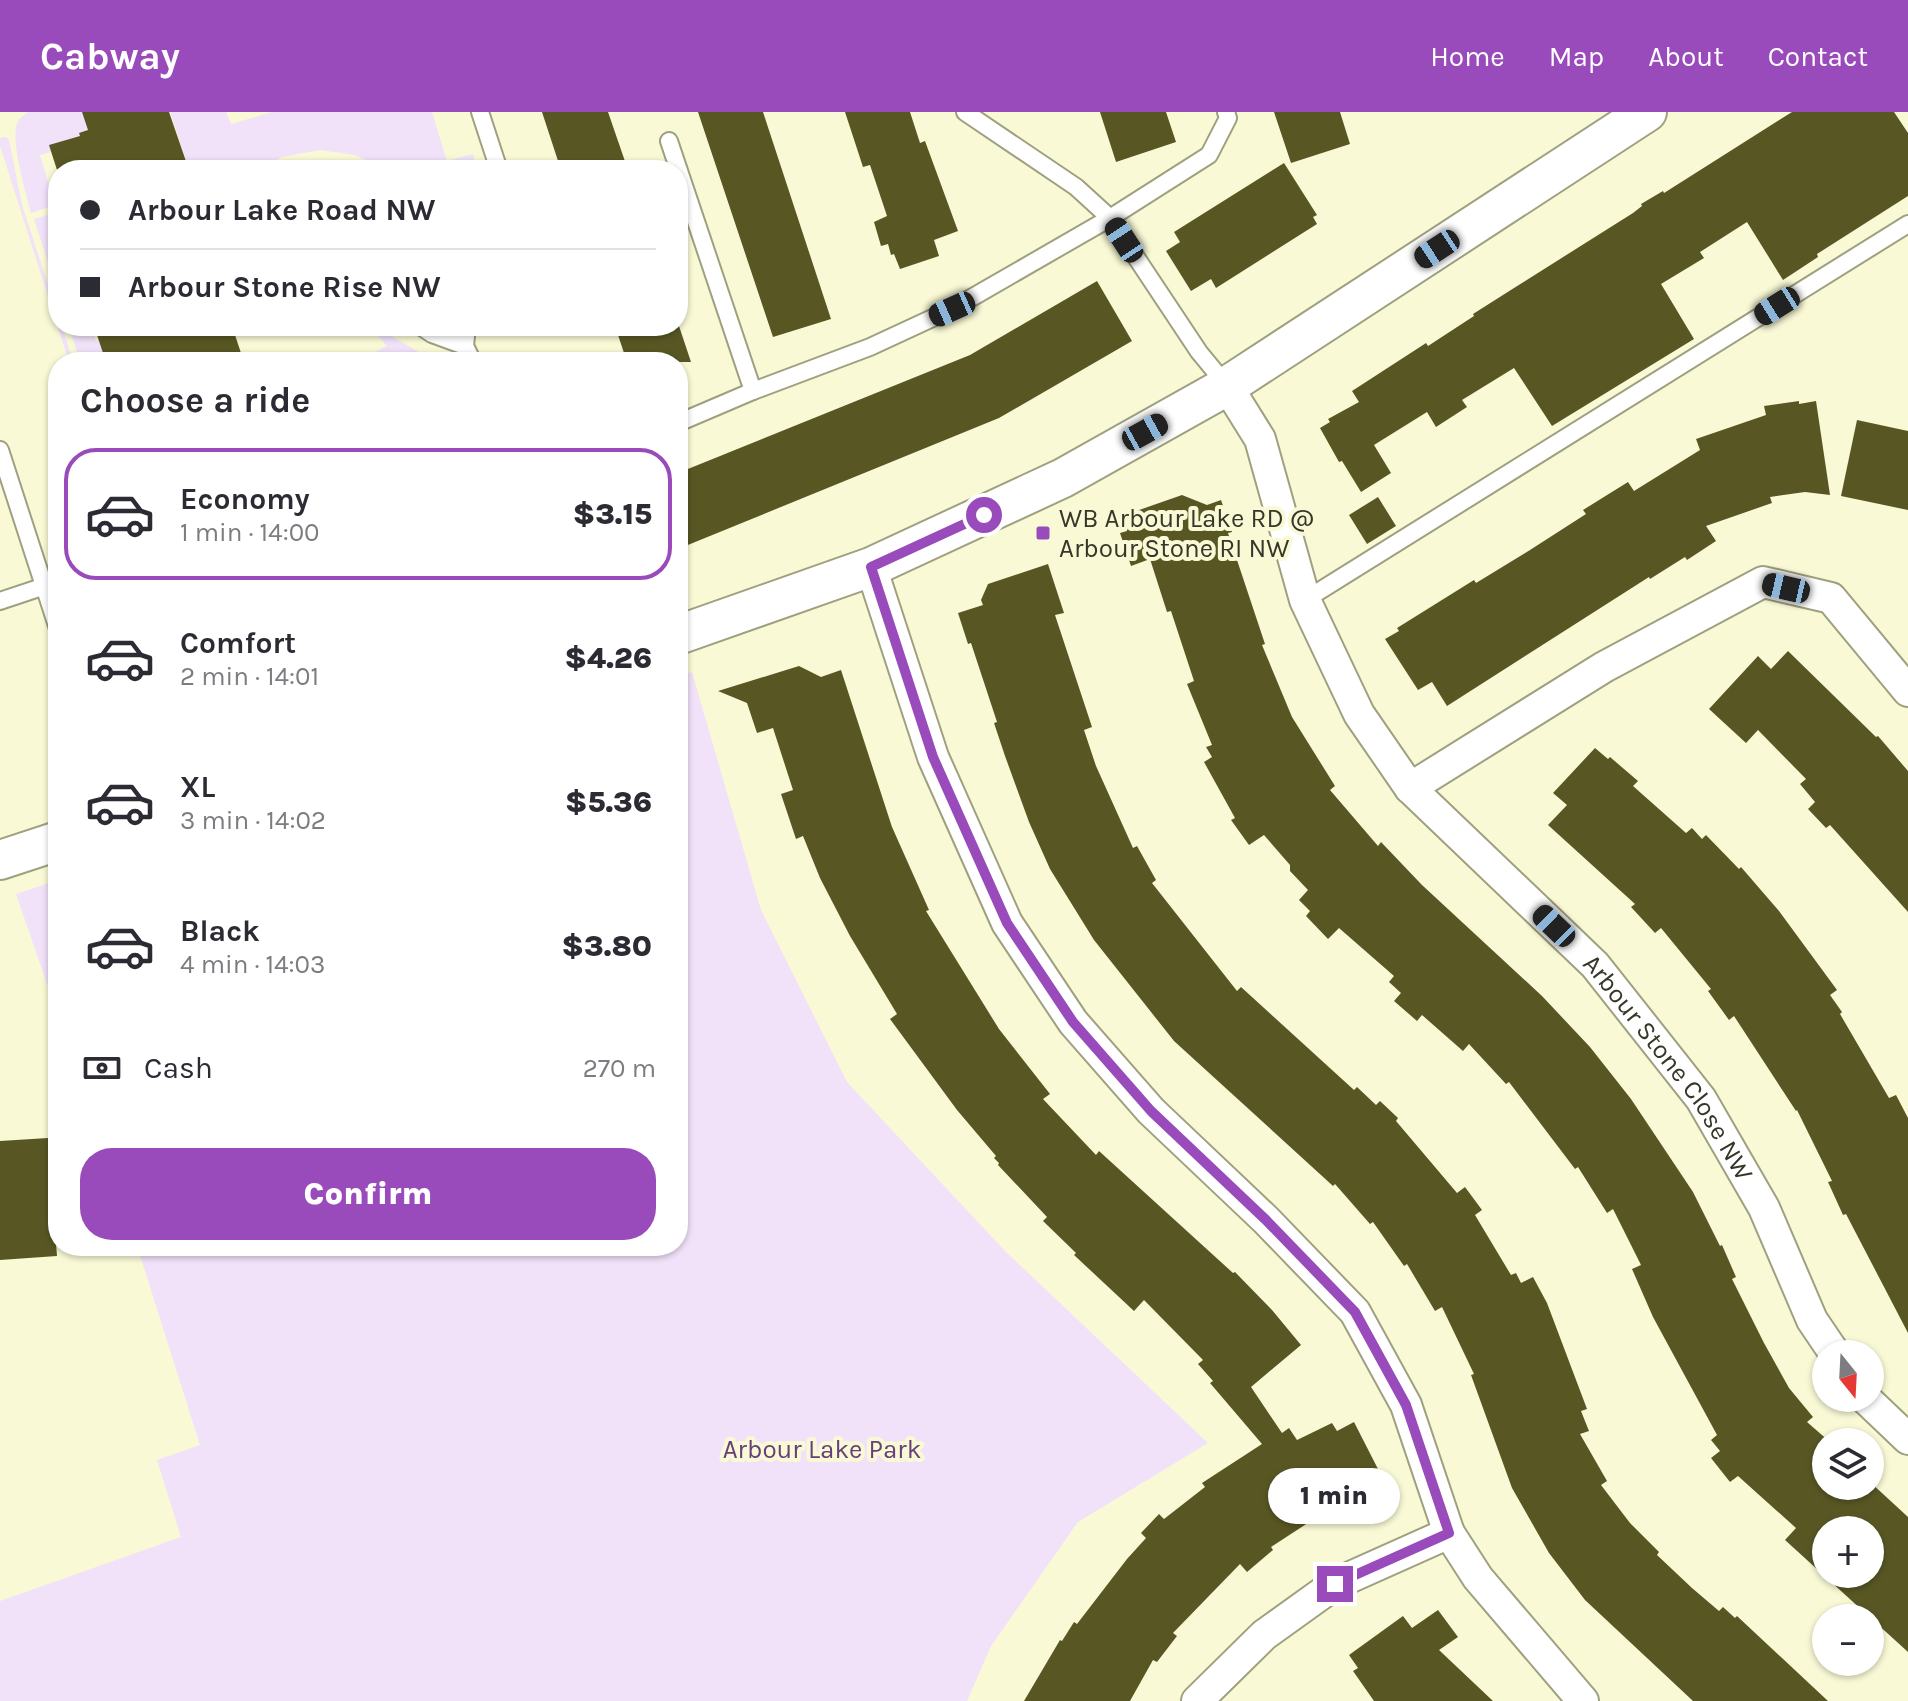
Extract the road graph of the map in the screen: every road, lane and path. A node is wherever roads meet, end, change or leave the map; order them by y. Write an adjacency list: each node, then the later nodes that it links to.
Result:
1 (480, 112): 6 (lane)
2 (965, 112): 9 (lane)
3 (1226, 112): 9 (lane)
4 (1647, 112): 15 (street)
5 (669, 141): 7 (lane)
6 (496, 160)
7 (675, 160)
8 (688, 198): 16 (lane)
9 (1110, 218): 15 (lane); 16 (lane)
10 (1908, 224): 22 (lane)
11 (438, 336): 13 (lane)
12 (466, 336): 13 (lane)
13 (465, 346): 14 (lane)
14 (468, 352)
15 (1227, 386): 19 (street); 22 (street, Arbour Stone Close NW)
16 (753, 391): 17 (lane)
17 (688, 419)
18 (0, 450): 20 (lane)
19 (871, 567): 24 (street); 32 (street)
20 (45, 586): 21 (lane); 23 (lane)
21 (48, 596)
22 (1305, 600): 26 (street, Arbour Stone Close NW)
23 (0, 601)
24 (688, 631)
25 (1908, 691): 26 (street)
26 (1410, 788): 29 (street, Arbour Stone Close NW)
27 (48, 844): 28 (street)
28 (0, 860)
29 (1826, 1340)
30 (1880, 1412): 31 (street)
31 (1908, 1439)
32 (1449, 1533): 33 (street); 34 (street)
33 (1197, 1701)
34 (1583, 1701)

